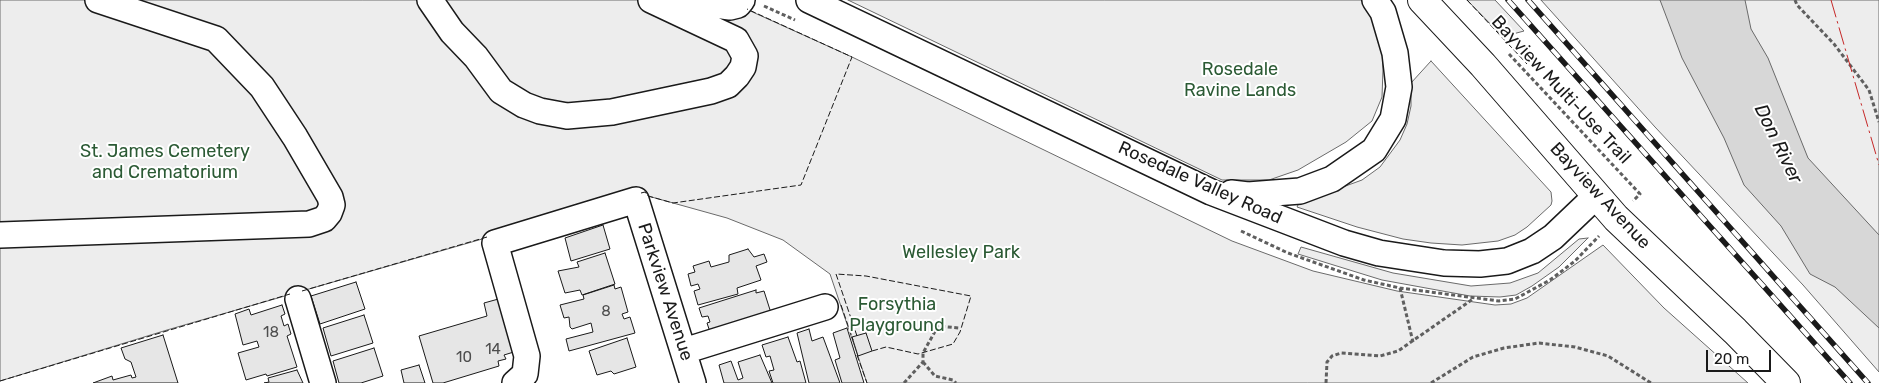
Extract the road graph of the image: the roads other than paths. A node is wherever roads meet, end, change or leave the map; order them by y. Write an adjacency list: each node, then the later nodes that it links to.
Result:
1 (98, 0): 11 (street)
2 (430, 0): 3 (street)
3 (651, 0)
4 (679, 0): 5 (street)
5 (742, 0)
6 (809, 0): 9 (street, Rosedale Valley Road)
7 (1375, 0): 9 (street)
8 (1422, 0): 10 (main road, Bayview Avenue)
9 (1211, 192): 10 (street, Rosedale Valley Road)
10 (1595, 197): 18 (main road, Bayview Avenue)
11 (0, 235)
12 (298, 299): 15 (street)
13 (825, 307): 14 (street)
14 (684, 351): 16 (street, Parkview Avenue); 17 (street, Parkview Avenue)
15 (323, 383)
16 (514, 383)
17 (693, 383)
18 (1786, 383)

